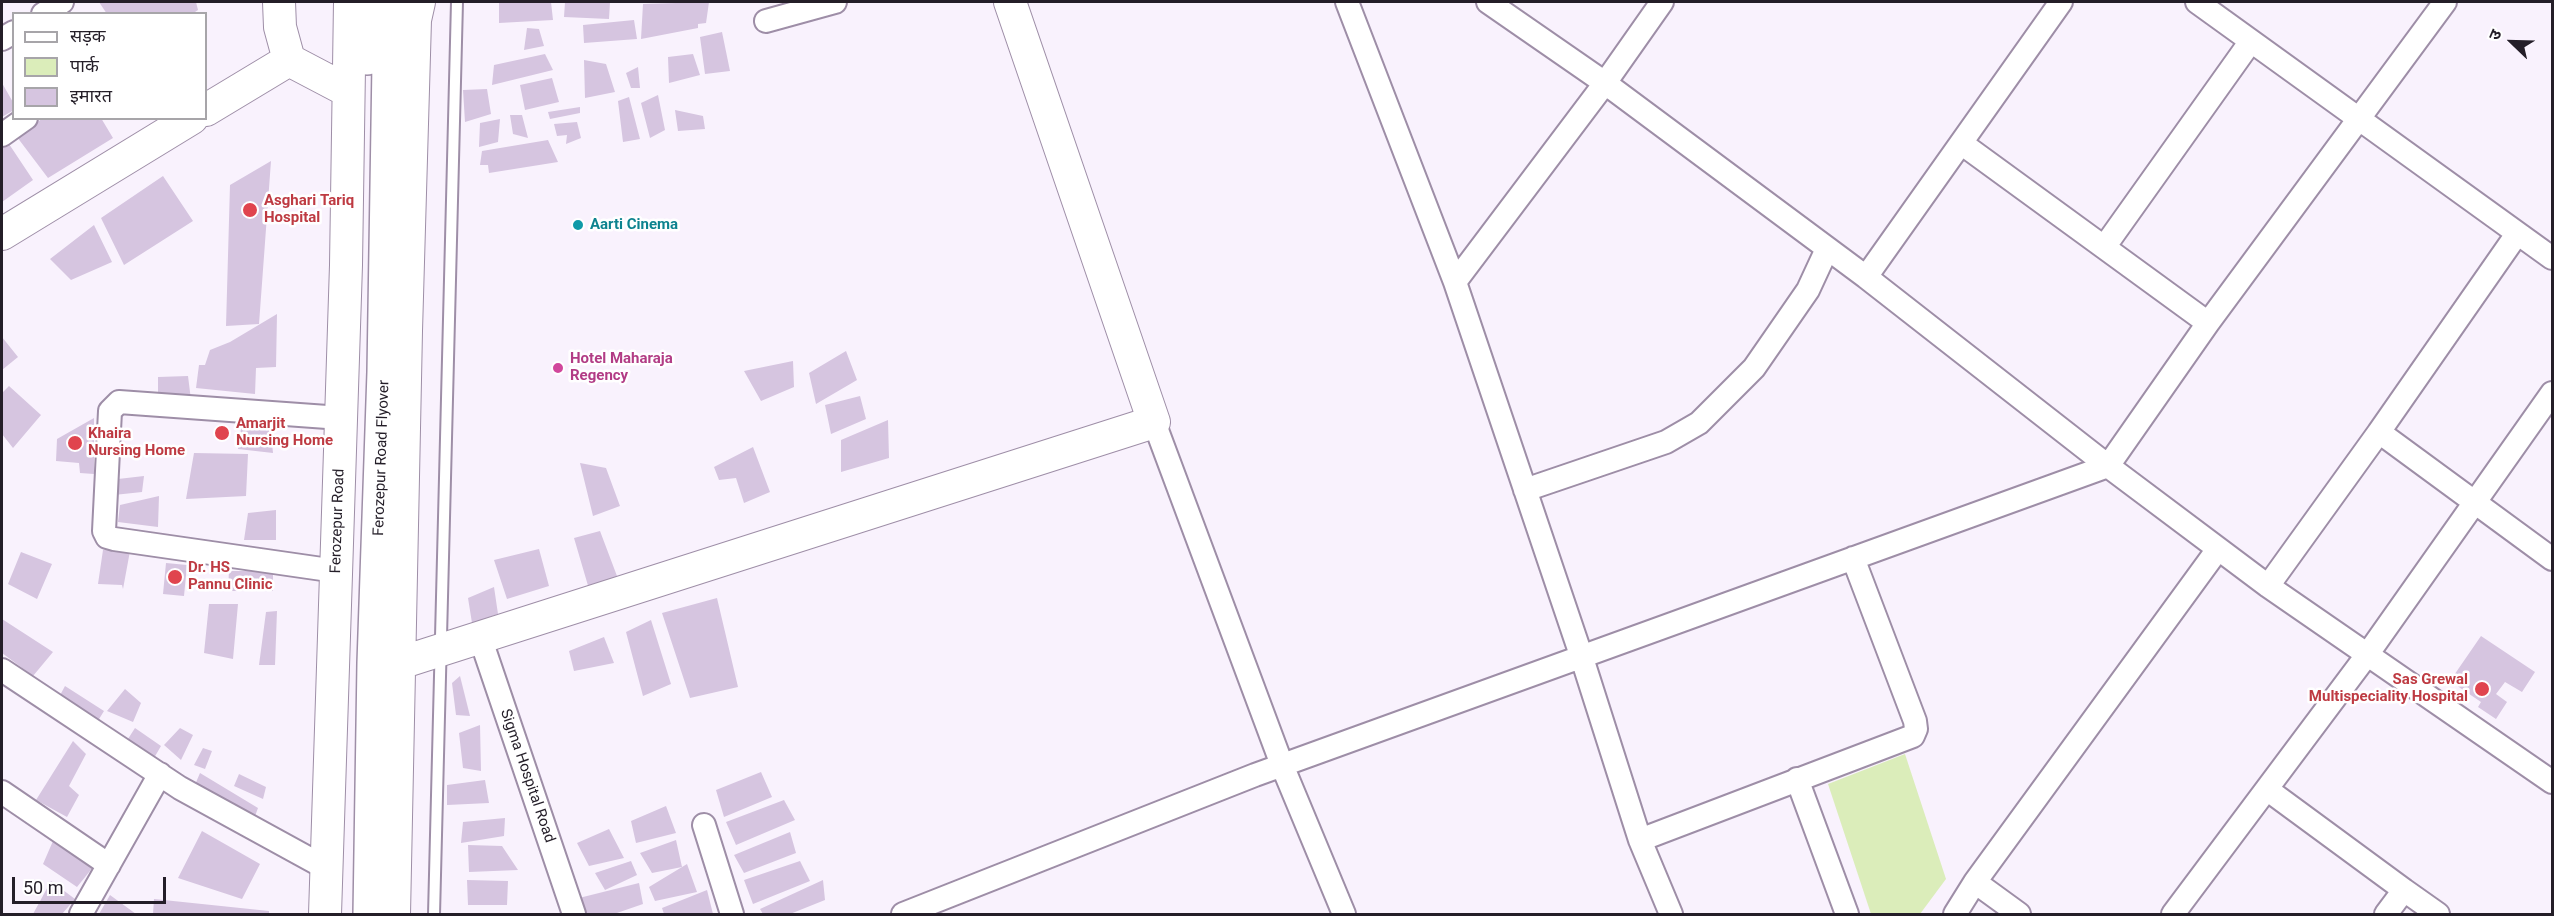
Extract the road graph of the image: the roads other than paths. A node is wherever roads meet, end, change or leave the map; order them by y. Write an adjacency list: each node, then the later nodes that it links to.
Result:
1 (62, 2): 16 (street)
2 (279, 2): 19 (main road)
3 (350, 2): 21 (main road, Ferozepur Road)
4 (367, 2): 68 (main road, Ferozepur Road Flyover)
5 (390, 2): 69 (main road, Ferozepur Road Flyover)
6 (419, 2): 52 (main road)
7 (457, 2): 49 (lane)
8 (835, 2): 17 (street)
9 (1010, 2): 38 (main road)
10 (1347, 2): 34 (street)
11 (1488, 2): 20 (street)
12 (1662, 2): 20 (street)
13 (2061, 2): 27 (street)
14 (2198, 2): 18 (street)
15 (2445, 2): 23 (street)
16 (46, 12)
17 (766, 21)
18 (2251, 41): 23 (street); 30 (street)
19 (289, 60): 21 (main road); 22 (main road)
20 (1605, 84): 31 (street); 34 (street)
21 (348, 91): 37 (main road, Ferozepur Road)
22 (207, 109)
23 (2358, 119): 29 (street); 35 (street)
24 (24, 120): 26 (street)
25 (189, 120): 28 (main road)
26 (2, 135)
27 (1961, 143): 30 (street); 33 (street)
28 (2, 234)
29 (2517, 234): 32 (street); 39 (street)
30 (2105, 246): 35 (street)
31 (1827, 249): 33 (street); 41 (street)
32 (2553, 258)
33 (1866, 277): 40 (street)
34 (1455, 282): 41 (street)
35 (2208, 323): 40 (street)
36 (2553, 393): 42 (street)
37 (341, 418): 46 (main road, Ferozepur Road); 46 (street)
38 (1154, 422): 48 (main road); 54 (street)
39 (2379, 432): 42 (street); 47 (street)
40 (2108, 466): 43 (street); 44 (street)
41 (1525, 490): 51 (street)
42 (2475, 502): 45 (street); 50 (street)
43 (2218, 549): 47 (street); 64 (street)
44 (1853, 558): 51 (street); 56 (street)
45 (2553, 559)
46 (336, 571): 63 (main road, Ferozepur Road)
47 (2268, 586): 50 (street)
48 (480, 637): 49 (main road); 72 (street, Sigma Hospital Road)
49 (441, 650): 52 (main road); 71 (lane)
50 (2367, 655): 57 (street); 58 (street)
51 (1582, 658): 54 (street); 61 (street)
52 (400, 663): 70 (main road)
53 (2, 670): 55 (street)
54 (1282, 765): 74 (street); 75 (street)
55 (160, 774): 62 (street); 63 (street)
56 (1797, 779): 61 (street); 77 (street)
57 (2553, 782)
58 (2268, 790): 65 (street); 80 (street)
59 (2, 792): 62 (street)
60 (704, 825): 73 (street)
61 (1640, 840): 76 (street)
62 (109, 865): 66 (street)
63 (326, 868): 67 (main road, Ferozepur Road)
64 (1975, 882): 78 (street); 79 (street)
65 (2404, 890): 81 (street); 82 (street)
66 (81, 915)
67 (325, 915)
68 (351, 915)
69 (370, 915)
70 (394, 915)
71 (434, 915)
72 (574, 915)
73 (732, 915)
74 (903, 915)
75 (1344, 915)
76 (1671, 915)
77 (1846, 915)
78 (1955, 915)
79 (2019, 915)
80 (2173, 915)
81 (2386, 915)
82 (2438, 915)

